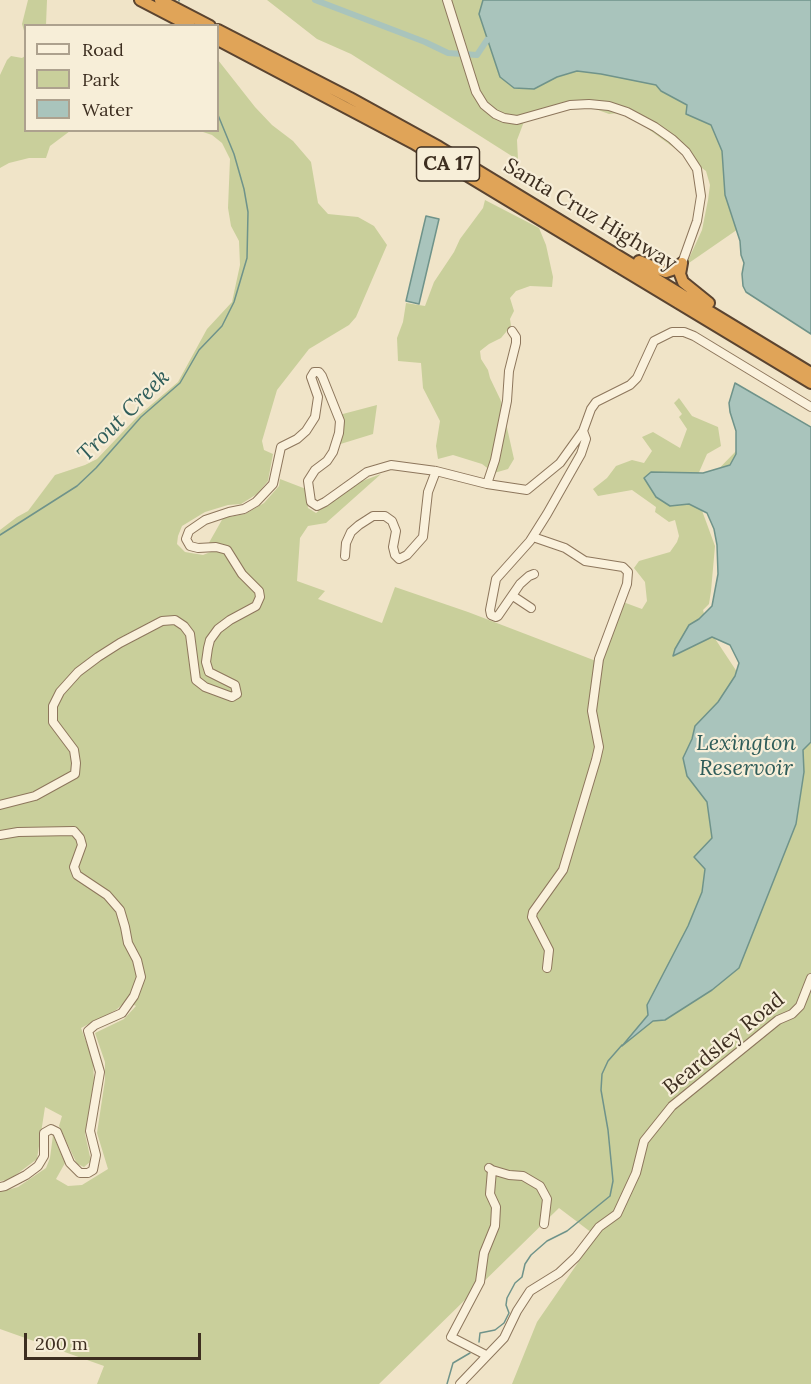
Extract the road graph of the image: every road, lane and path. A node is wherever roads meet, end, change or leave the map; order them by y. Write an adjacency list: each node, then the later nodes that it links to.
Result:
1 (140, 0): 4 (highway)
2 (160, 0): 5 (highway)
3 (447, 0): 9 (street)
4 (186, 24)
5 (206, 24)
6 (219, 31): 8 (highway, Santa Cruz Highway / CA 17)
7 (219, 41): 13 (highway, Santa Cruz Highway / CA 17)
8 (591, 239): 9 (highway); 11 (highway, Santa Cruz Highway / CA 17)
9 (682, 263): 11 (highway)
10 (512, 332): 17 (street)
11 (777, 352): 12 (highway, Santa Cruz Highway / CA 17)
12 (811, 373)
13 (811, 383)
14 (811, 407): 15 (street)
15 (583, 431): 17 (street); 18 (street)
16 (436, 471): 17 (street); 19 (street); 23 (street)
17 (487, 484)
18 (533, 537): 21 (street); 25 (street)
19 (345, 556)
20 (534, 574): 21 (street)
21 (513, 596): 22 (street)
22 (531, 608)
23 (0, 805)
24 (0, 835): 27 (street)
25 (547, 968)
26 (811, 978): 29 (street, Beardsley Road)
27 (0, 1186)
28 (544, 1224): 29 (street)
29 (486, 1355): 30 (street, Beardsley Road)
30 (460, 1384)

